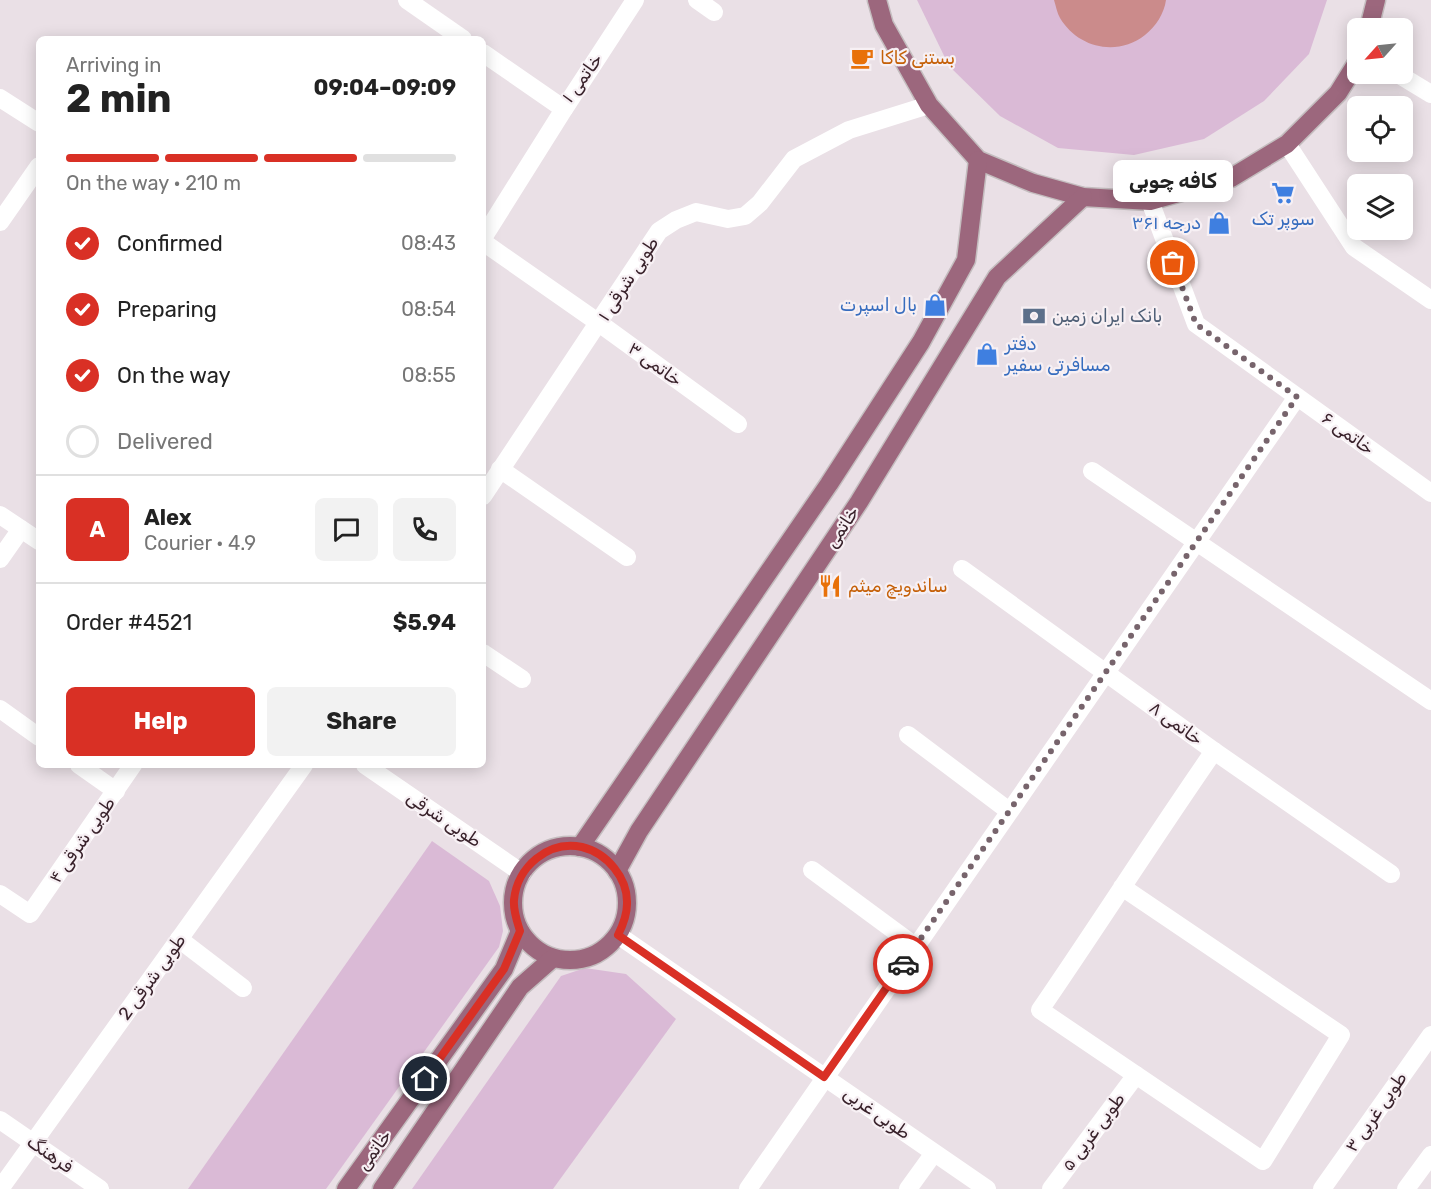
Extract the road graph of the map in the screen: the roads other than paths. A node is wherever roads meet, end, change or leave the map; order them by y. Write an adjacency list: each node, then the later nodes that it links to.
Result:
1 (407, 0): 8 (street)
2 (635, 0): 15 (street, خاتمی ۱)
3 (697, 0): 6 (street)
4 (877, 0): 14 (main road)
5 (1376, 0): 7 (main road)
6 (714, 12)
7 (1372, 18)
8 (459, 36)
9 (486, 55): 15 (street, خاتمی ۱)
10 (1347, 79): 17 (main road)
11 (1413, 83): 12 (street)
12 (1431, 94)
13 (0, 98): 16 (street)
14 (928, 105): 18 (main road); 26 (street, طوبی شرقی ۱)
15 (564, 109): 23 (street)
16 (36, 121)
17 (1287, 144): 21 (main road); 25 (street)
18 (978, 159): 20 (main road); 54 (main road, خاتمی)
19 (36, 170): 22 (street)
20 (1083, 197): 21 (main road); 56 (main road, خاتمی)
21 (1150, 201): 27 (street, خاتمی ۶)
22 (0, 222)
23 (486, 235)
24 (486, 242): 26 (street, خاتمی ۳)
25 (1431, 300)
26 (599, 323): 28 (street, خاتمی ۳); 29 (street, طوبی شرقی ۱)
27 (1297, 397): 32 (street, خاتمی ۶); 36 (street)
28 (738, 424)
29 (501, 469): 31 (street, طوبی شرقی ۱); 37 (street)
30 (1092, 471): 36 (street)
31 (486, 492)
32 (1431, 493)
33 (0, 515): 34 (street)
34 (21, 529): 35 (street); 38 (street)
35 (36, 539)
36 (1197, 541): 41 (street); 43 (street)
37 (627, 557)
38 (0, 560)
39 (962, 569): 41 (street, خاتمی ۸)
40 (486, 655): 42 (street)
41 (1105, 673): 47 (street, خاتمی ۸); 53 (street)
42 (522, 680)
43 (1431, 700)
44 (0, 710): 45 (street)
45 (36, 735)
46 (908, 735): 53 (street)
47 (1214, 751): 58 (street, خاتمی ۸); 59 (street)
48 (83, 768): 52 (street)
49 (131, 768): 52 (street, طوبی شرقی ۴)
50 (302, 768): 63 (street, طوبی شرقی 2)
51 (369, 768): 57 (street, طوبی شرقی)
52 (116, 791): 60 (street, طوبی شرقی ۴)
53 (1009, 811): 64 (street)
54 (580, 847): 56 (main road); 57 (main road)
55 (812, 870): 64 (street)
56 (617, 871): 62 (main road)
57 (522, 873): 61 (main road)
58 (1391, 874)
59 (1122, 887): 68 (street); 68 (street)
60 (0, 894)
61 (520, 931): 65 (main road); 76 (main road, خاتمی)
62 (618, 935): 65 (main road); 69 (street, طوبی غربی)
63 (179, 939): 66 (street); 71 (street, طوبی شرقی 2)
64 (915, 946): 69 (street)
65 (553, 958): 77 (main road, خاتمی)
66 (243, 988)
67 (1431, 1035): 82 (street, طوبی غربی ۳)
68 (1136, 1075): 81 (street, طوبی غربی ۵)
69 (824, 1077): 72 (street, طوبی غربی); 78 (street)
70 (0, 1120): 71 (street, فرهنگ)
71 (33, 1143): 74 (street, طوبی شرقی 2); 75 (street, فرهنگ)
72 (934, 1153): 79 (street); 80 (street, طوبی غربی)
73 (1431, 1155): 83 (street)
74 (0, 1189)
75 (100, 1189)
76 (346, 1189)
77 (382, 1189)
78 (748, 1189)
79 (908, 1189)
80 (987, 1189)
81 (1051, 1189)
82 (1322, 1189)
83 (1406, 1189)

